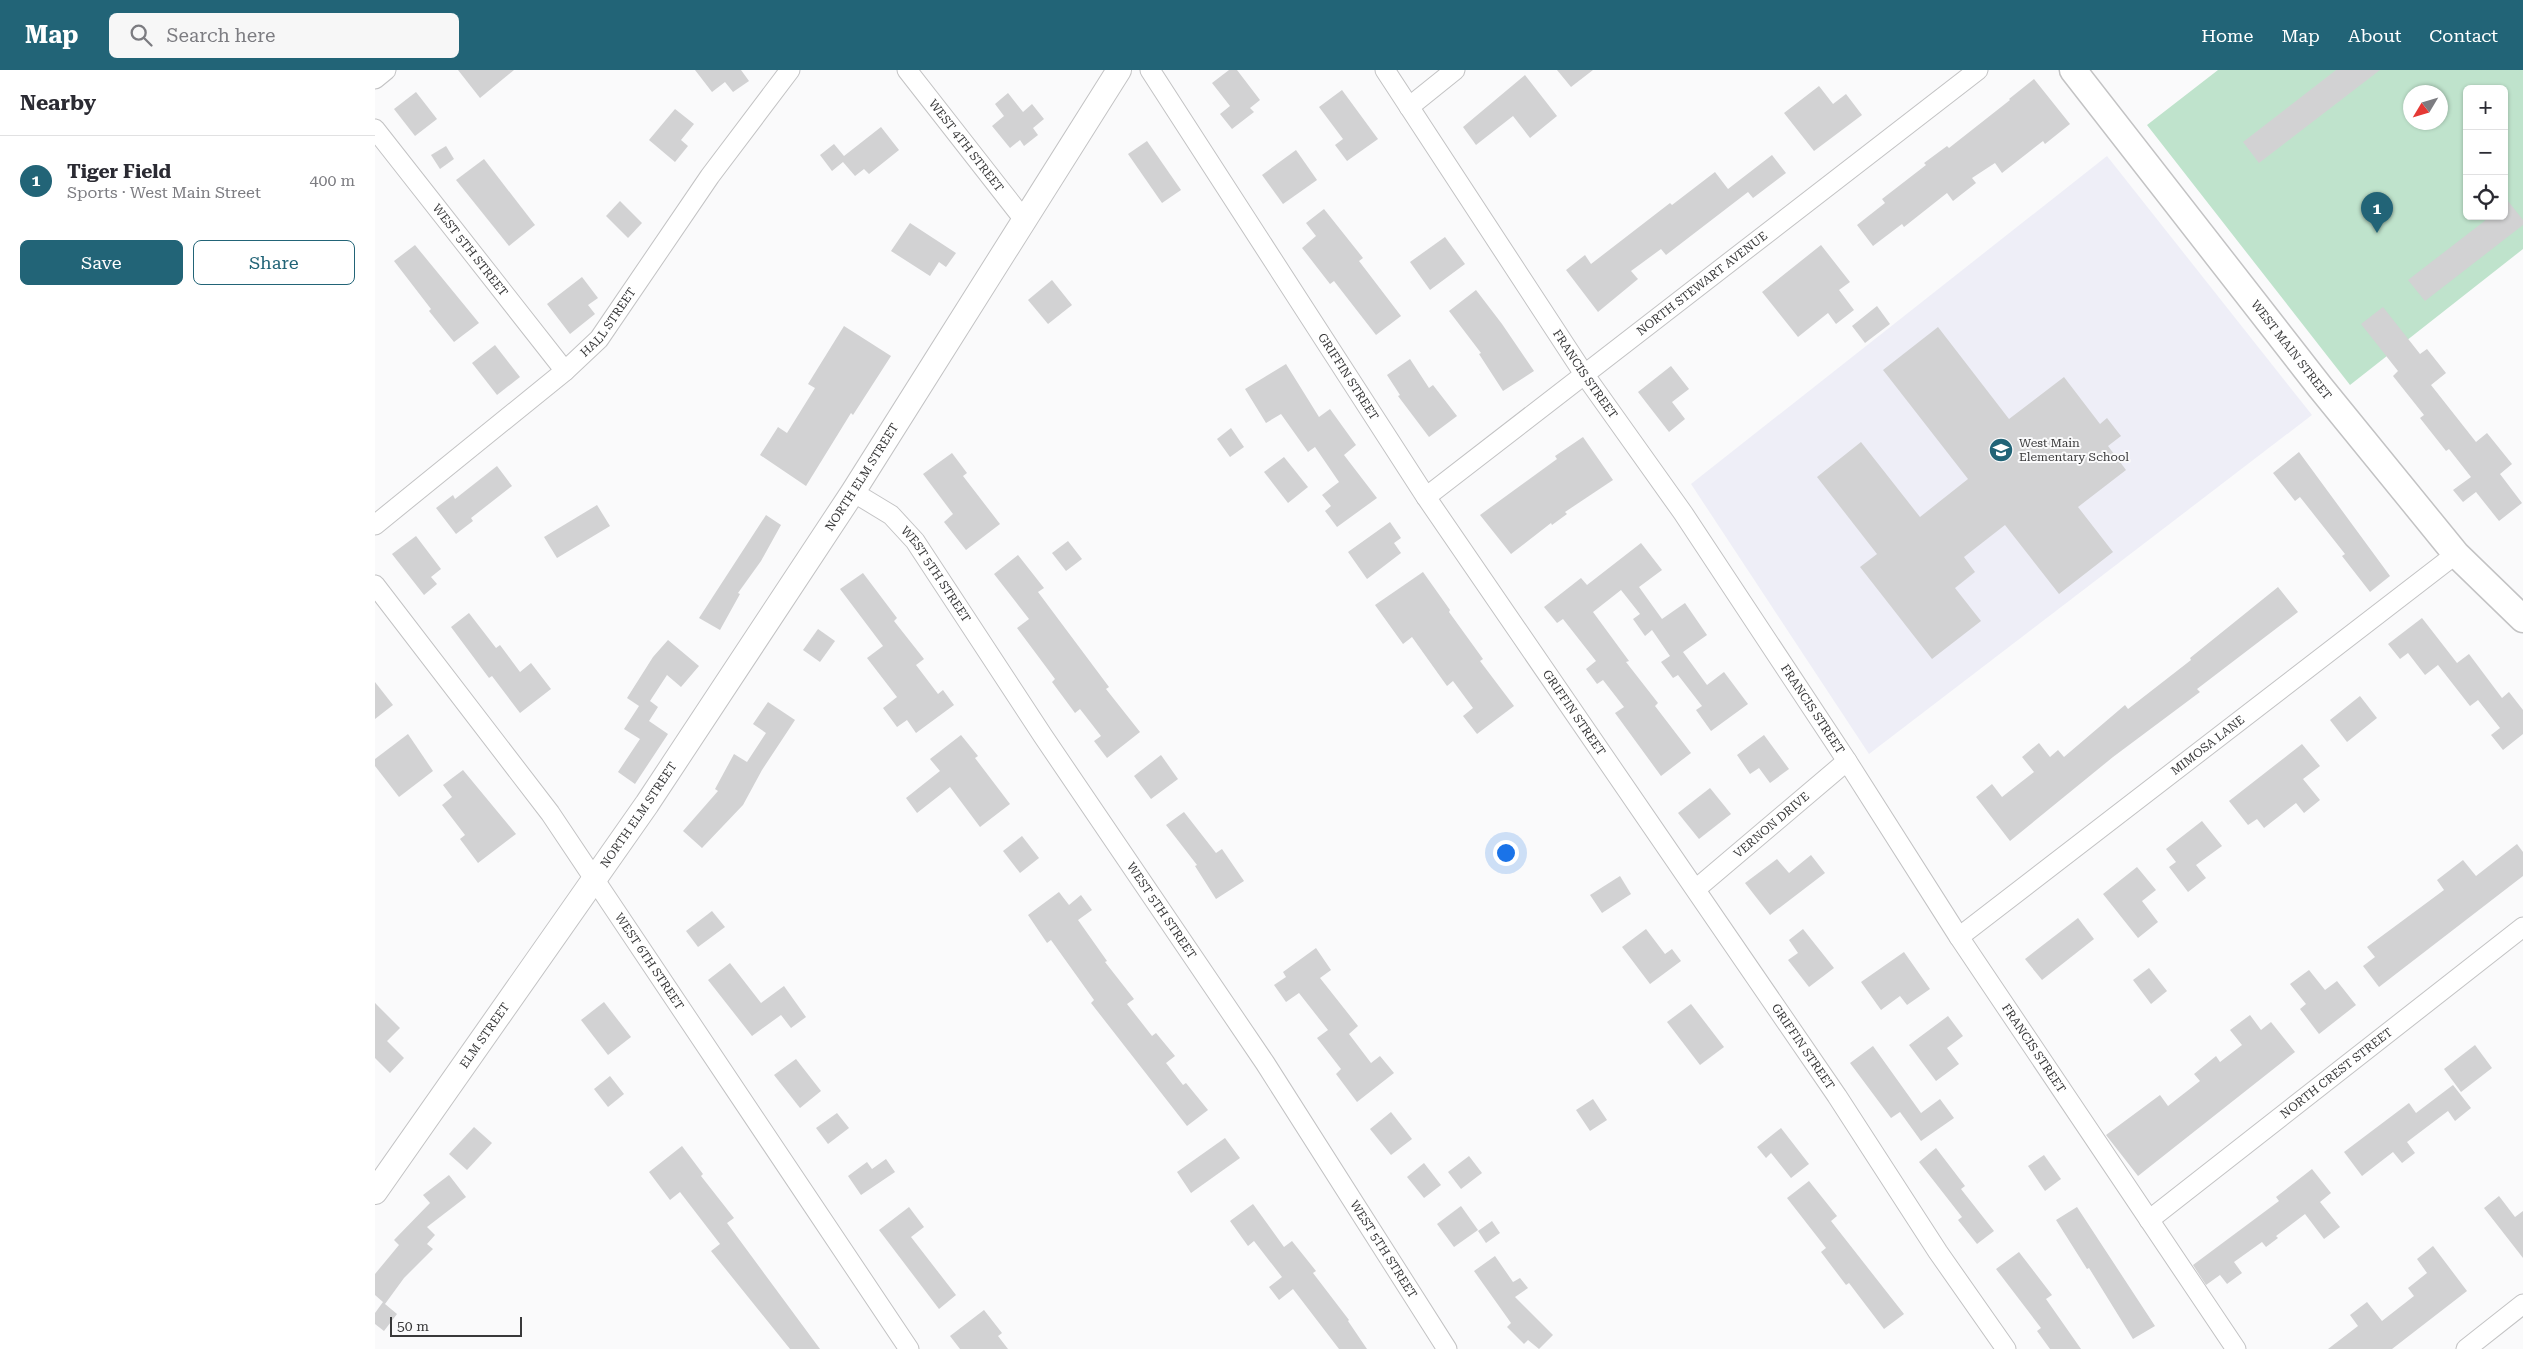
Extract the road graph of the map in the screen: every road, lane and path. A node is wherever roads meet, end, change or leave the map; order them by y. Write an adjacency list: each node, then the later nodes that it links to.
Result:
1 (386, 70): 10 (street)
2 (789, 70): 14 (street, HALL STREET)
3 (907, 70): 13 (street, WEST 4TH STREET)
4 (1119, 70): 13 (street, NORTH ELM STREET)
5 (1150, 70): 17 (street, GRIFFIN STREET)
6 (1385, 70): 11 (street, FRANCIS STREET)
7 (1455, 70): 11 (street)
8 (1978, 70): 15 (street, NORTH STEWART AVENUE)
9 (2073, 70): 19 (main road, WEST MAIN STREET)
10 (375, 79)
11 (1409, 107): 15 (street, FRANCIS STREET)
12 (375, 130): 14 (street, WEST 5TH STREET)
13 (1025, 221): 16 (street, NORTH ELM STREET)
14 (565, 371): 18 (street, HALL STREET)
15 (1584, 374): 17 (street, NORTH STEWART AVENUE); 22 (street, FRANCIS STREET)
16 (853, 492): 23 (street, NORTH ELM STREET); 31 (street, WEST 5TH STREET)
17 (1426, 497): 24 (street, GRIFFIN STREET)
18 (375, 525)
19 (2456, 554): 21 (main road, WEST MAIN STREET); 26 (street, MIMOSA LANE)
20 (375, 585): 23 (street, WEST 6TH STREET)
21 (2523, 618)
22 (1847, 761): 24 (street, VERNON DRIVE); 26 (street, FRANCIS STREET)
23 (595, 879): 27 (street, ELM STREET); 30 (street, WEST 6TH STREET)
24 (1696, 889): 32 (street, GRIFFIN STREET)
25 (2523, 927): 28 (street, NORTH CREST STREET)
26 (1959, 937): 28 (street, FRANCIS STREET)
27 (375, 1192)
28 (2149, 1220): 33 (street, FRANCIS STREET)
29 (2523, 1304): 34 (street)
30 (909, 1349)
31 (1447, 1349)
32 (2006, 1349)
33 (2236, 1349)
34 (2466, 1349)

